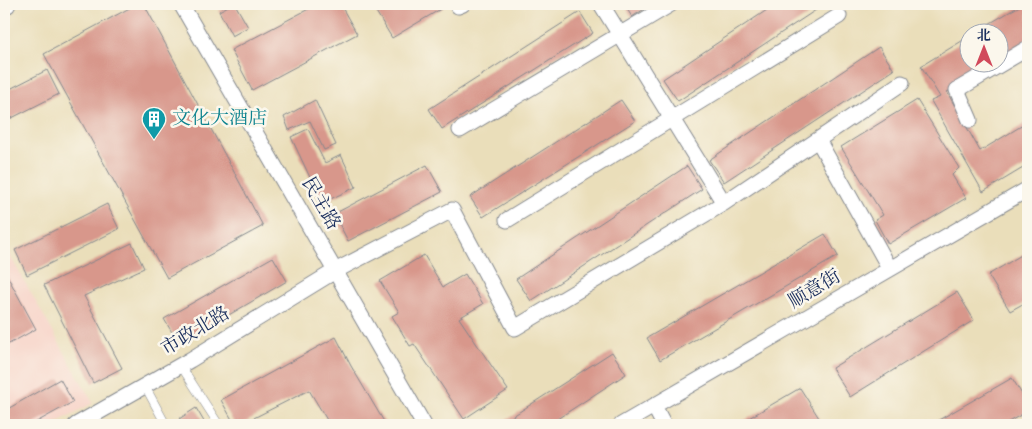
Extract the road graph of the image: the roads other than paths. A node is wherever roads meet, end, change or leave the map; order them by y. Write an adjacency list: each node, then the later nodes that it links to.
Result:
1 (181, 4): 16 (street, 民主路)
2 (601, 4): 5 (street)
3 (671, 4): 5 (street)
4 (839, 16): 8 (street)
5 (620, 34): 8 (street); 10 (street)
6 (1028, 48): 9 (street)
7 (902, 83): 11 (street)
8 (672, 119): 13 (street); 14 (street)
9 (970, 120)
10 (460, 130)
11 (818, 140): 13 (street); 15 (street)
12 (1028, 189): 15 (street, 顺意街)
13 (724, 203): 16 (street, 市政北路)
14 (507, 220)
15 (890, 269): 19 (street, 顺意街)
16 (335, 271): 17 (street, 市政北路); 23 (street, 民主路)
17 (181, 366): 18 (street, 市政北路); 22 (lane)
18 (145, 386): 20 (street, 市政北路); 21 (lane)
19 (654, 406): 24 (street, 顺意街); 25 (street)
20 (76, 425)
21 (166, 425)
22 (218, 425)
23 (424, 425)
24 (621, 425)
25 (664, 425)

